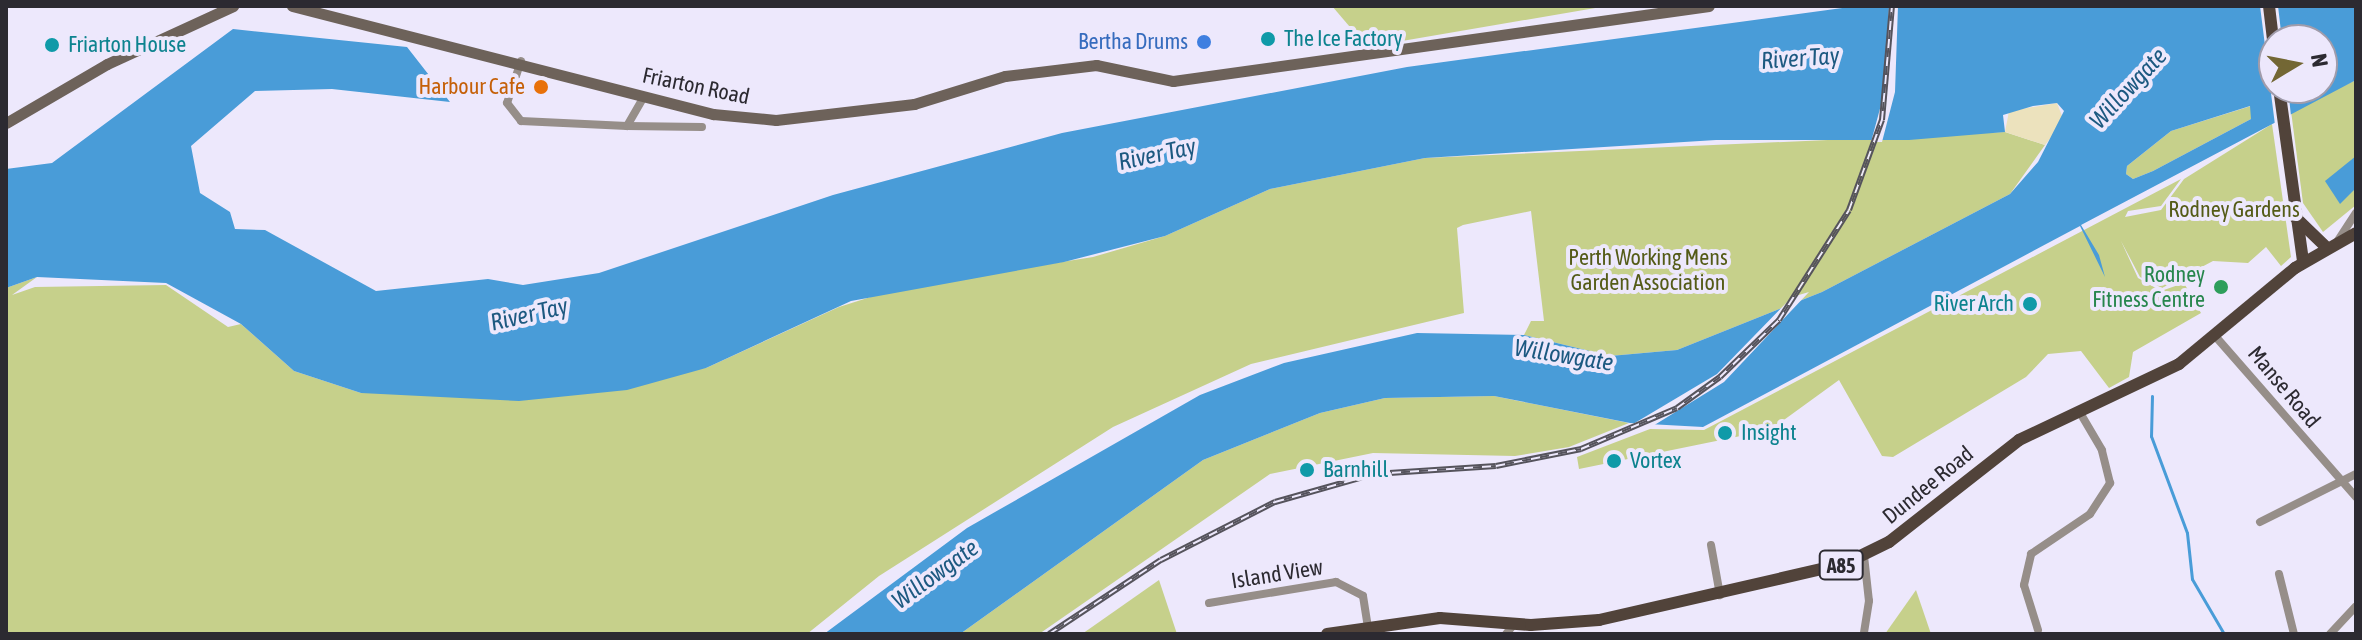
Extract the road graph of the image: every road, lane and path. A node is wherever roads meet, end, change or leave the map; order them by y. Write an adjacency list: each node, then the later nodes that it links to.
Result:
1 (233, 6): 7 (street)
2 (292, 6): 4 (street, Friarton Road)
3 (1709, 6): 5 (street, Friarton Road)
4 (521, 60): 5 (street, Friarton Road); 8 (street)
5 (643, 98): 8 (street)
6 (2281, 104): 11 (main road)
7 (6, 123)
8 (627, 126): 9 (street)
9 (702, 127)
10 (2356, 213): 13 (street)
11 (2295, 217): 13 (main road); 14 (main road)
12 (2356, 233): 13 (main road, Dundee Road / A85)
13 (2332, 245): 14 (main road, Dundee Road / A85)
14 (2303, 262): 15 (main road, Dundee Road / A85)
15 (2216, 337): 16 (main road, Dundee Road / A85); 18 (street, Manse Road)
16 (2079, 411): 22 (main road, Dundee Road / A85); 29 (street)
17 (2356, 474): 18 (street)
18 (2345, 481): 19 (street, Manse Road); 20 (street)
19 (2356, 497)
20 (2260, 522)
21 (1711, 545): 24 (street)
22 (1864, 556): 24 (main road, Dundee Road / A85); 31 (street)
23 (2279, 574): 32 (street)
24 (1720, 595): 28 (main road, Dundee Road / A85)
25 (1209, 603): 27 (street, Island View)
26 (2356, 606): 33 (street)
27 (1368, 628): 28 (main road, Dundee Road / A85); 30 (main road, Dundee Road / A85)
28 (1510, 629)
29 (2038, 630)
30 (1327, 634)
31 (1864, 634)
32 (2294, 634)
33 (2330, 634)

